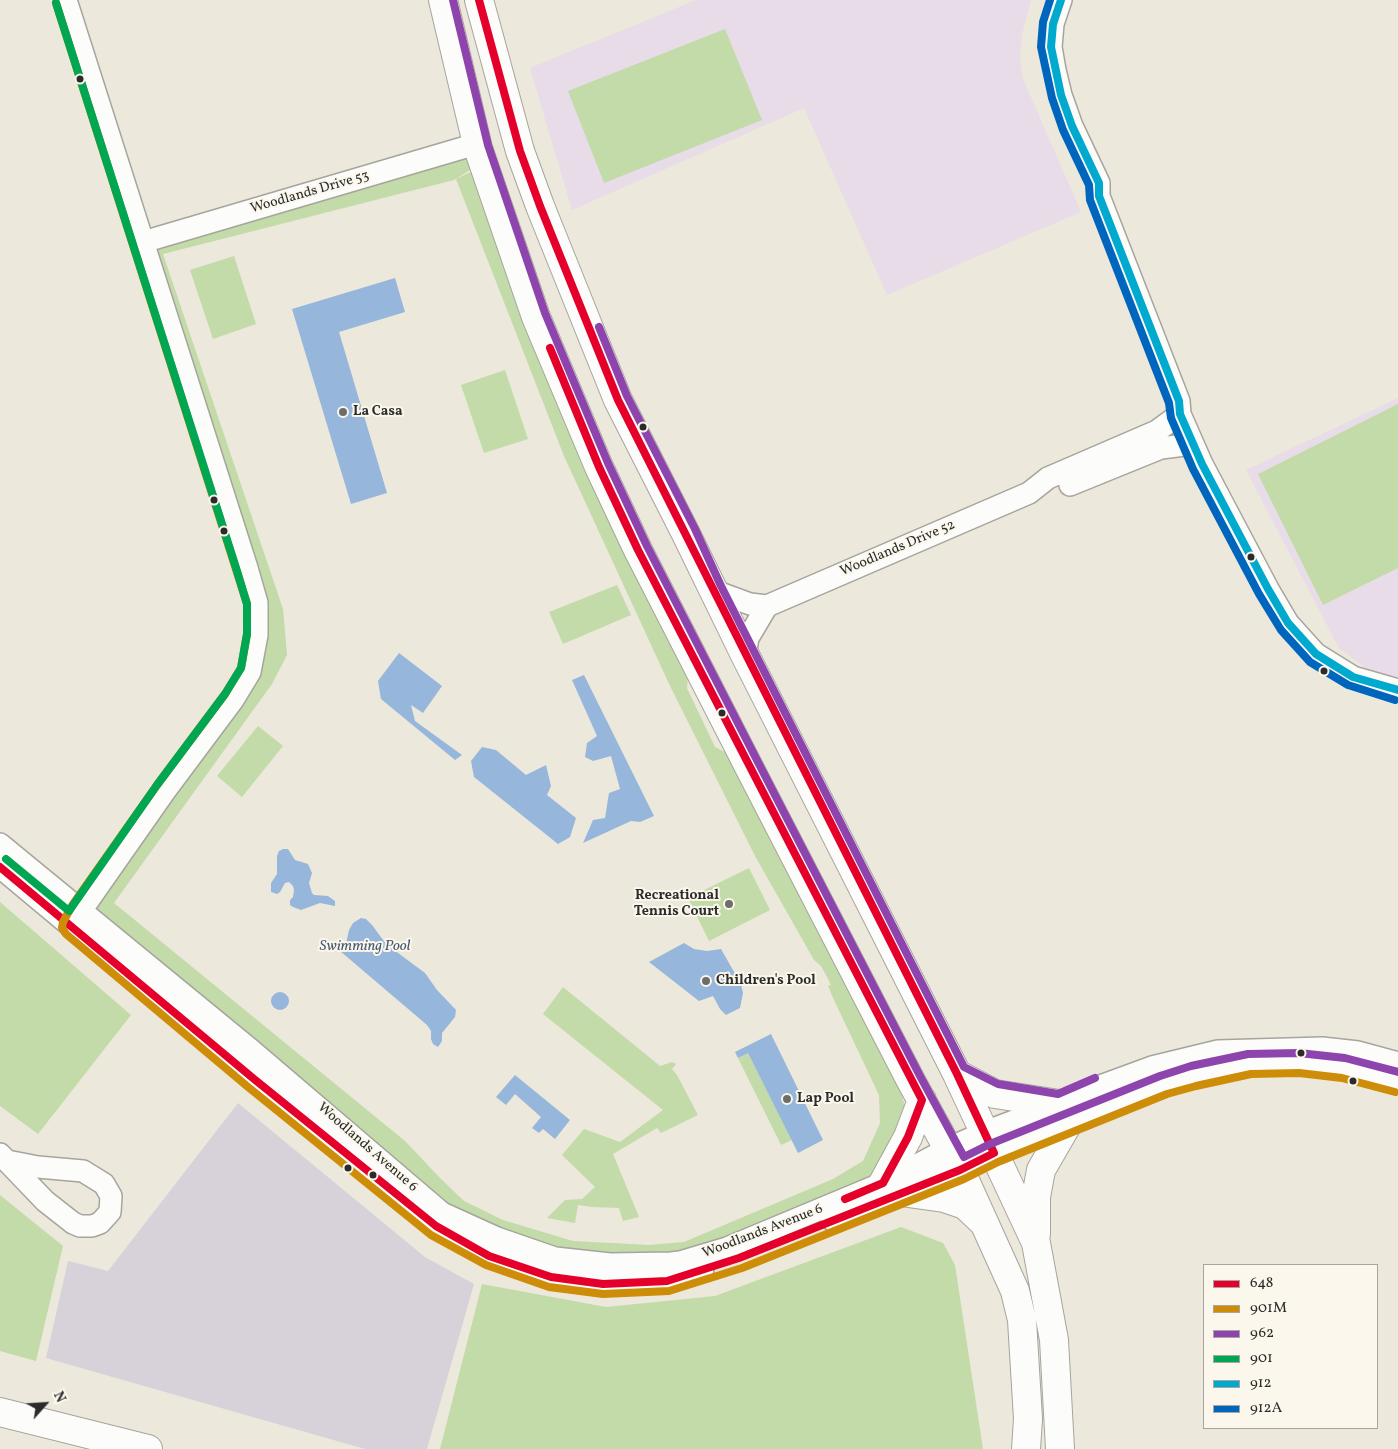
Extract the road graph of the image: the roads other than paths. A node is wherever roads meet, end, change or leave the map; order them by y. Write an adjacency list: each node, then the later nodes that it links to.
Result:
1 (66, 0): 9 (street)
2 (443, 0): 6 (main road)
3 (479, 0): 8 (main road)
4 (1048, 0): 7 (street)
5 (1061, 0): 7 (street)
6 (478, 148): 9 (street, Woodlands Drive 53); 10 (main road)
7 (1099, 196): 11 (street)
8 (540, 206): 10 (main road); 14 (main road)
9 (143, 242): 20 (street)
10 (536, 317): 24 (main road)
11 (1180, 414): 12 (street); 13 (street, Woodlands Drive 52)
12 (1193, 444): 13 (street, Woodlands Drive 52); 17 (street)
13 (1029, 493): 15 (street, Woodlands Drive 52)
14 (712, 590): 15 (street); 16 (main road)
15 (767, 606): 16 (street)
16 (745, 655): 22 (main road)
17 (1398, 690)
18 (0, 844): 20 (street, Woodlands Avenue 6)
19 (0, 867): 20 (street, Woodlands Avenue 6)
20 (76, 918): 28 (street, Woodlands Avenue 6)
21 (1398, 1063): 25 (street, Woodlands Avenue 6)
22 (956, 1074): 25 (main road); 26 (main road)
23 (1398, 1082): 25 (street, Woodlands Avenue 6)
24 (922, 1100): 27 (main road); 28 (main road)
25 (1063, 1114): 26 (street, Woodlands Avenue 6); 30 (main road)
26 (989, 1142): 27 (street, Woodlands Avenue 6); 30 (main road)
27 (954, 1159): 28 (street, Woodlands Avenue 6); 29 (main road)
28 (892, 1188): 29 (main road)
29 (984, 1223): 33 (main road)
30 (1036, 1243): 34 (main road)
31 (0, 1412): 32 (main road)
32 (148, 1449)
33 (1026, 1449)
34 (1060, 1449)

